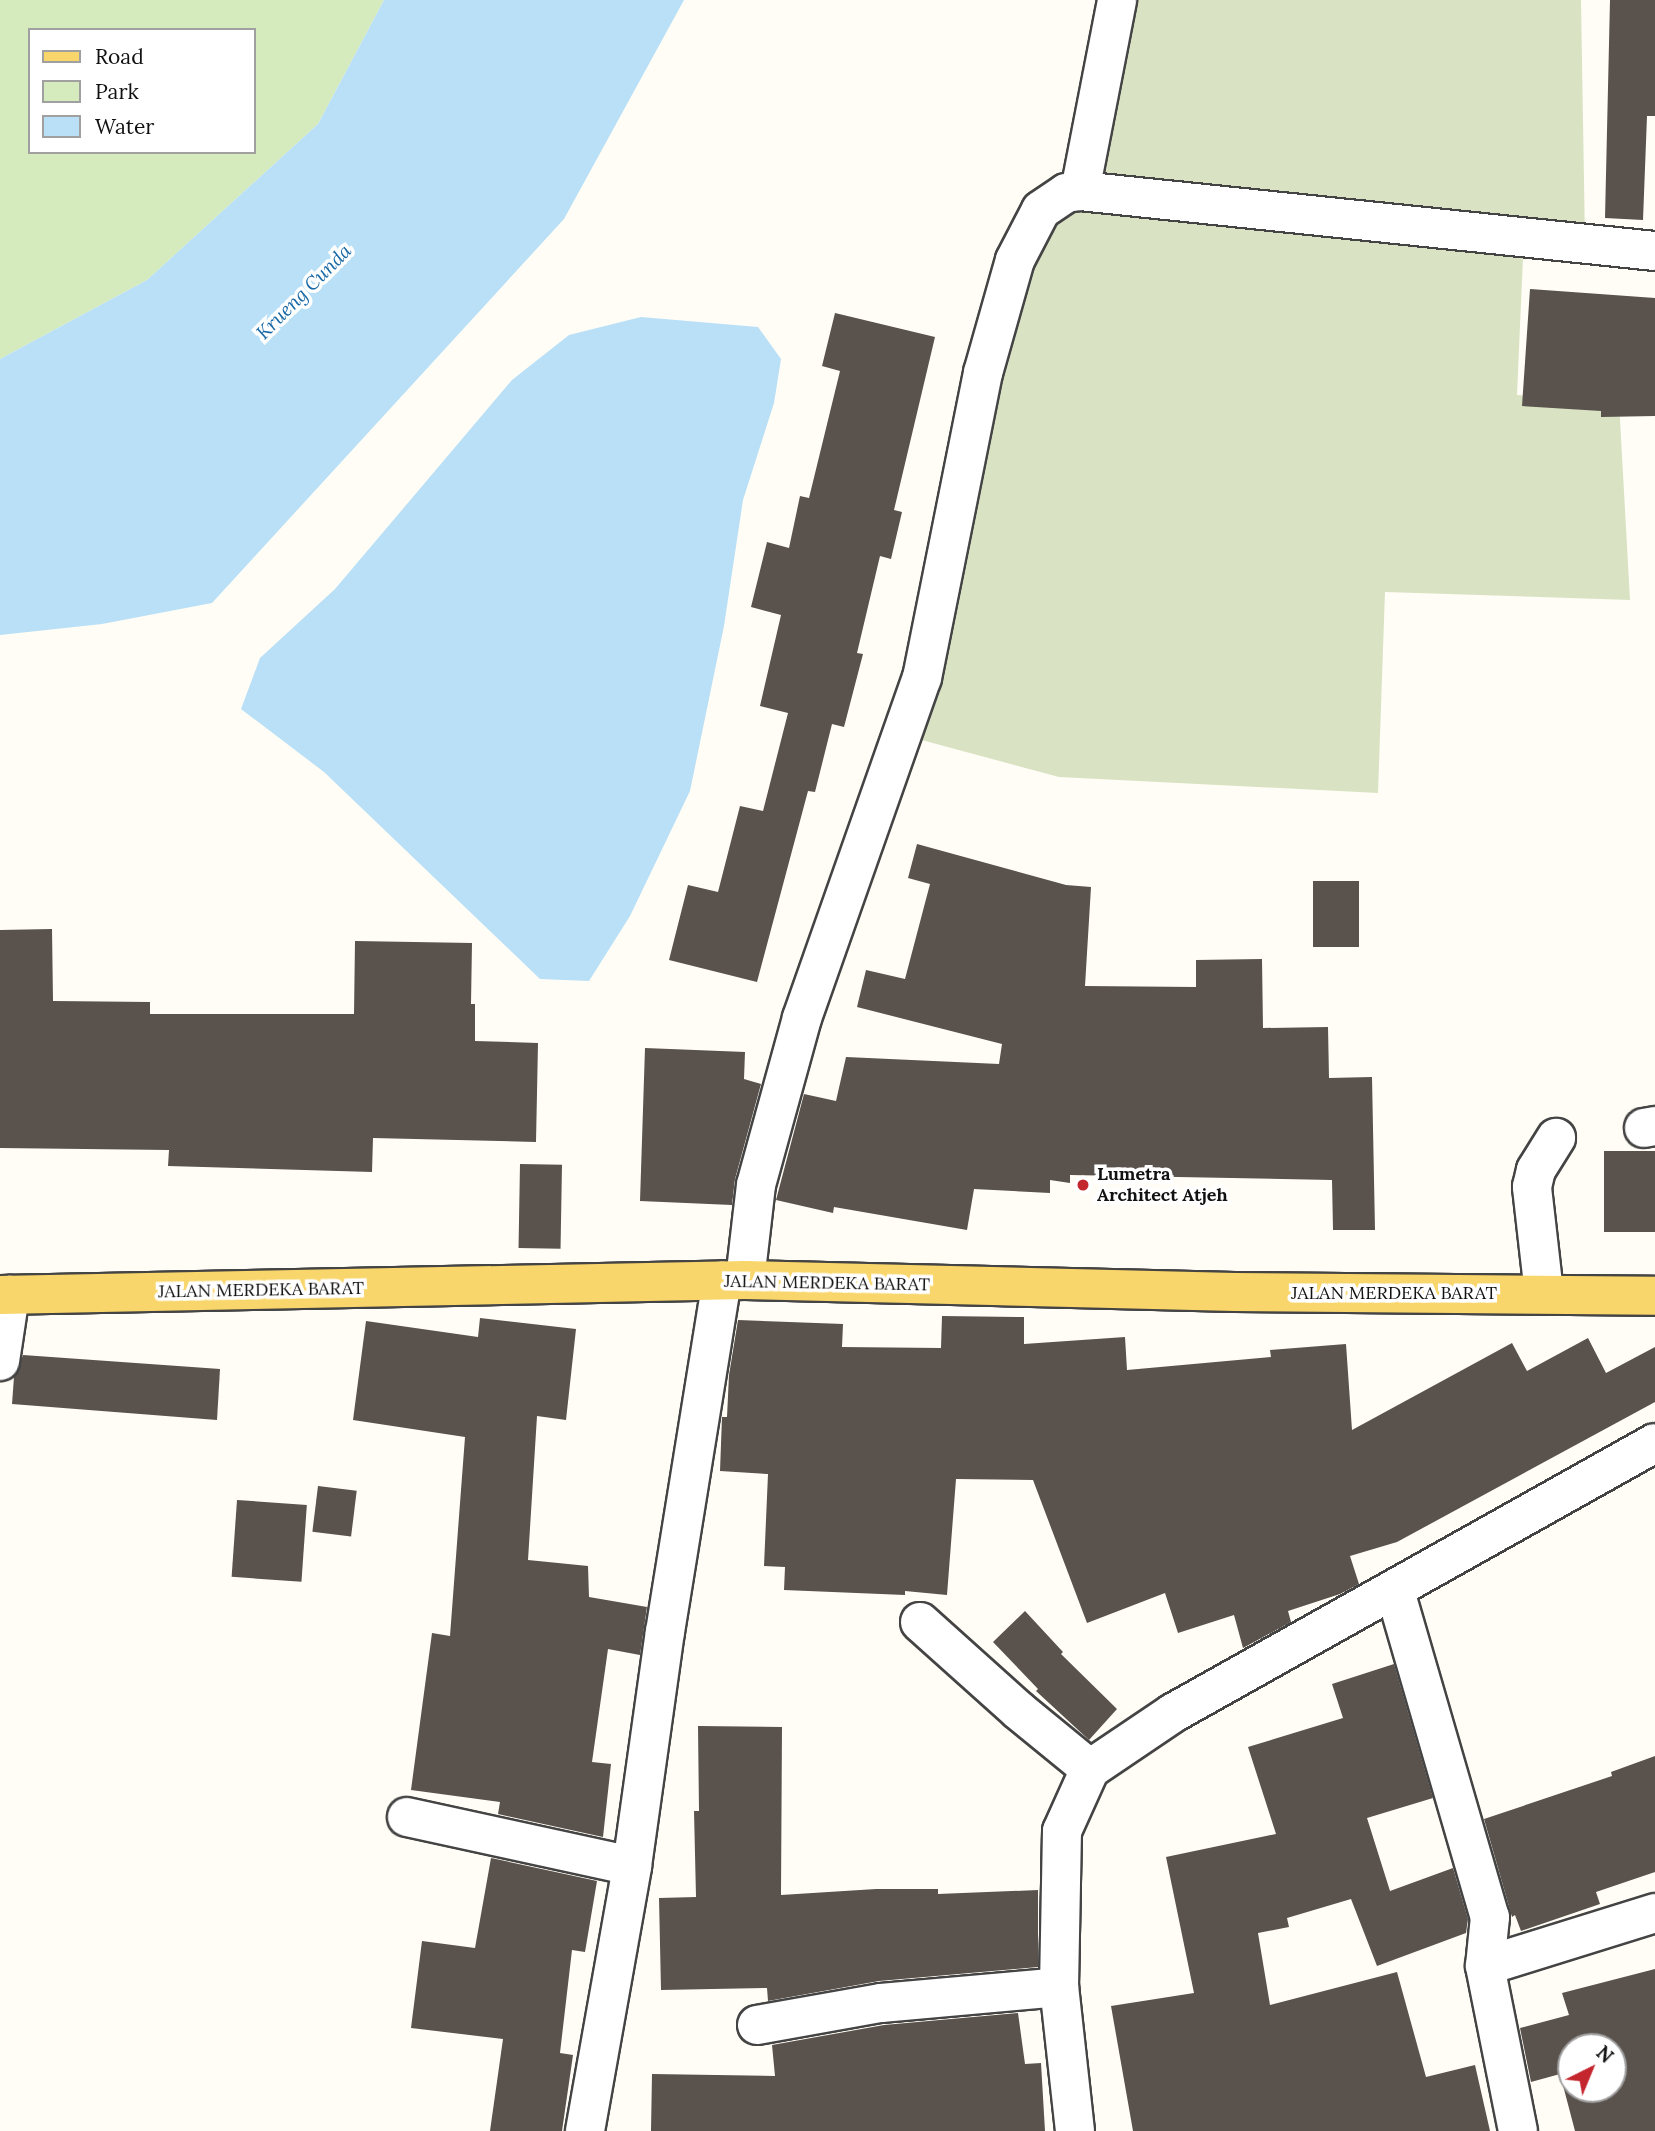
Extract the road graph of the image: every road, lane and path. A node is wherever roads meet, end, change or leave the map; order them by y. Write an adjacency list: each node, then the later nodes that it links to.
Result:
1 (1117, 0): 2 (street)
2 (1080, 191): 3 (street); 5 (street)
3 (1655, 251)
4 (1556, 1138): 6 (street)
5 (733, 1280): 6 (main road, JALAN MERDEKA BARAT); 7 (main road, JALAN MERDEKA BARAT); 15 (street)
6 (1544, 1293): 8 (main road, JALAN MERDEKA BARAT)
7 (5, 1295): 9 (street)
8 (1655, 1296)
9 (0, 1361)
10 (1655, 1443): 11 (street)
11 (1395, 1591): 13 (street); 17 (street)
12 (920, 1622): 13 (street)
13 (1090, 1769): 18 (street)
14 (407, 1817): 15 (street)
15 (632, 1866): 20 (street)
16 (1655, 1913): 17 (street)
17 (1485, 1966): 22 (street)
18 (1059, 1987): 19 (street); 21 (street)
19 (757, 2025)
20 (584, 2131)
21 (1075, 2131)
22 (1518, 2131)

